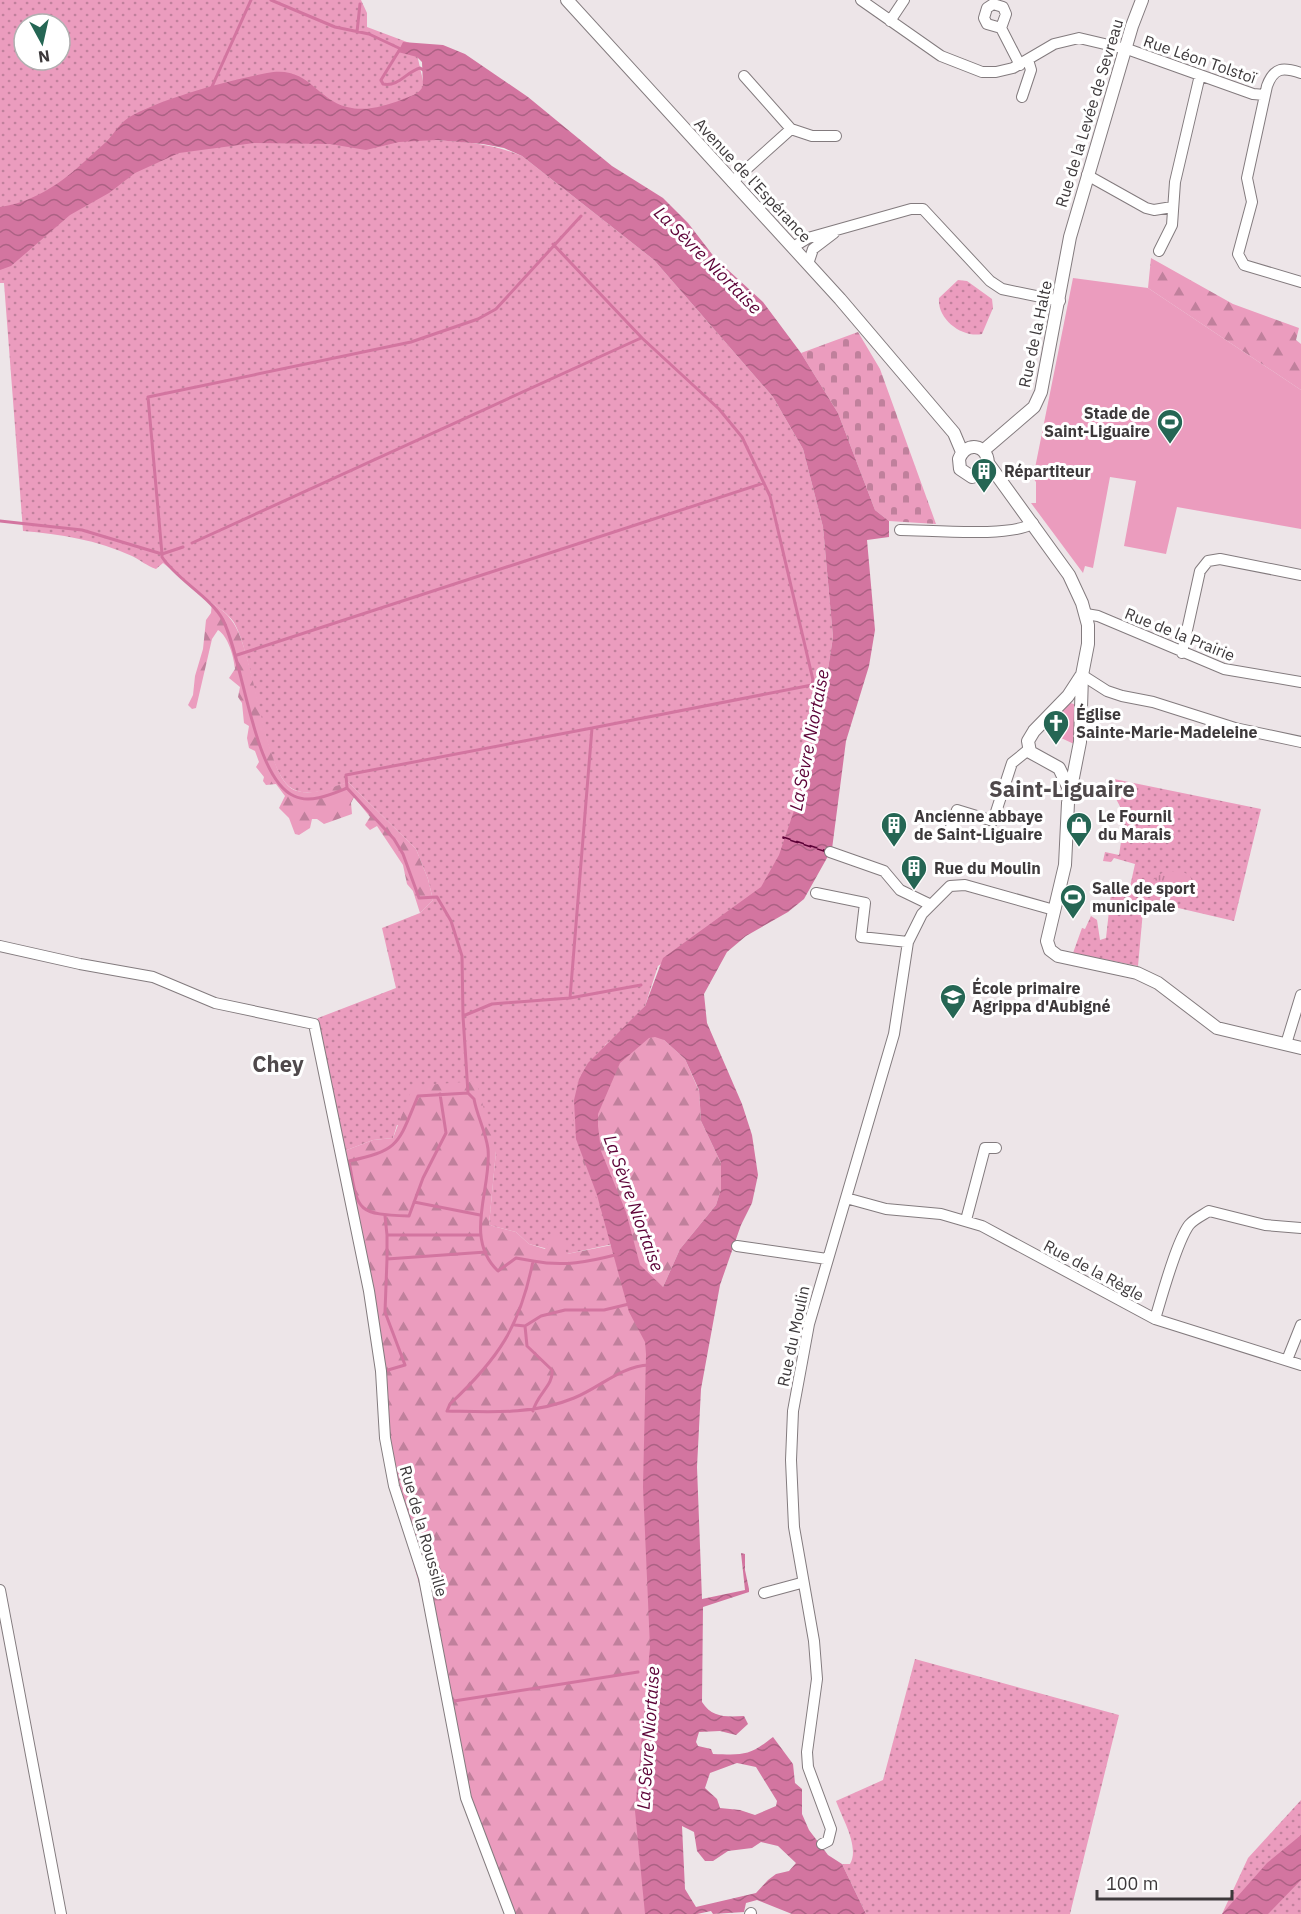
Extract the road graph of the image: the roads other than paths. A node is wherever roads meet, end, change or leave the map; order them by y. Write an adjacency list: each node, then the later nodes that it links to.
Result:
1 (567, 0): 17 (street, Avenue de l'Espérance)
2 (861, 0): 5 (street, Rue Léon Tolstoï)
3 (904, 0): 5 (street)
4 (1142, 0): 7 (street, Rue de la Levée de Sevreau)
5 (890, 21): 8 (street, Rue Léon Tolstoï)
6 (1001, 28): 8 (street)
7 (1125, 50): 8 (street, Rue Léon Tolstoï); 11 (street, Rue Léon Tolstoï); 16 (street, Rue de la Levée de Sevreau)
8 (1024, 62): 13 (street)
9 (1301, 73): 12 (street)
10 (744, 75): 14 (street)
11 (1200, 75): 12 (street, Rue Léon Tolstoï); 18 (street)
12 (1265, 95): 24 (street)
13 (1022, 97)
14 (791, 129): 15 (street); 17 (street)
15 (836, 136)
16 (1087, 174): 18 (street); 20 (street, Rue de la Levée de Sevreau)
17 (732, 182): 21 (street, Avenue de l'Espérance)
18 (1172, 207): 22 (street)
19 (840, 230): 21 (street); 23 (street); 25 (street)
20 (1070, 237): 25 (street, Rue de la Halte)
21 (793, 247): 23 (street, Avenue de l'Espérance)
22 (1160, 251)
23 (808, 264): 26 (street, Avenue de l'Espérance)
24 (1301, 282)
25 (1060, 301): 27 (street, Rue de la Halte)
26 (913, 383): 27 (street, Avenue de l'Espérance); 28 (street, Avenue de l'Espérance)
27 (979, 448): 28 (street); 29 (street)
28 (962, 452): 30 (street)
29 (988, 463): 30 (street); 31 (street)
30 (976, 476): 31 (street)
31 (1007, 490): 32 (street)
32 (1033, 523): 33 (street); 35 (street)
33 (900, 530)
34 (1301, 575): 36 (street)
35 (1086, 614): 36 (street, Rue de la Prairie); 37 (street)
36 (1182, 653): 38 (street, Rue de la Prairie)
37 (1082, 675): 39 (street); 40 (street); 41 (street)
38 (1301, 682)
39 (1068, 696): 40 (street); 42 (street)
40 (1082, 701): 43 (street)
41 (1301, 742)
42 (1028, 750): 44 (street); 46 (street)
43 (1076, 764): 44 (street); 45 (street)
44 (1059, 768): 45 (street)
45 (1070, 791): 50 (street)
46 (948, 836)
47 (830, 852): 49 (street)
48 (816, 892): 51 (street)
49 (929, 904): 50 (street, Rue du Moulin); 51 (street, Rue du Moulin)
50 (1054, 910): 54 (street)
51 (908, 942): 57 (street, Rue du Moulin)
52 (0, 946): 71 (street, Rue de la Roussille)
53 (1301, 995): 54 (street)
54 (1286, 1044): 55 (street)
55 (1301, 1048)
56 (996, 1148): 58 (street)
57 (846, 1198): 58 (street, Rue de la Règle); 61 (street, Rue du Moulin)
58 (966, 1220): 62 (street, Rue de la Règle)
59 (1301, 1228): 62 (street, Rue de la Règle)
60 (737, 1246): 61 (street)
61 (826, 1259): 66 (street, Rue du Moulin)
62 (1155, 1319): 64 (street)
63 (1301, 1325): 64 (street)
64 (1287, 1360): 65 (street)
65 (1301, 1365)
66 (801, 1583): 68 (street); 69 (street, Rue du Moulin)
67 (0, 1590): 70 (street)
68 (764, 1593)
69 (822, 1844)
70 (62, 1914)
71 (510, 1914)

